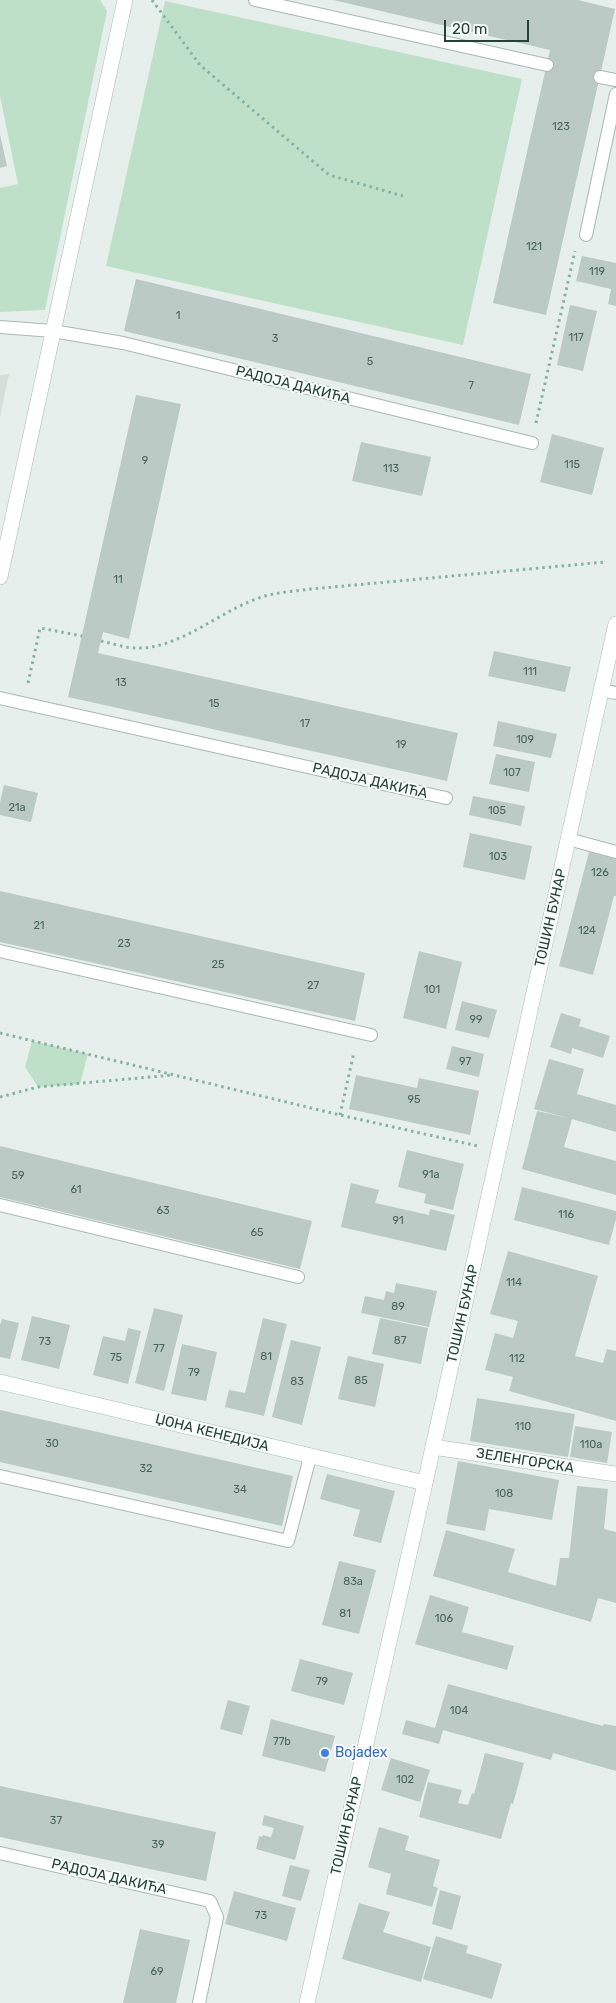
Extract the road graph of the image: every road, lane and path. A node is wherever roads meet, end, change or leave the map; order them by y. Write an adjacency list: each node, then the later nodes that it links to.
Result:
1 (126, 0): 11 (main road)
2 (152, 0): 8 (path)
3 (255, 0): 4 (lane)
4 (547, 65)
5 (600, 77): 6 (lane)
6 (616, 80)
7 (616, 94): 9 (lane)
8 (403, 196)
9 (586, 234): 12 (path)
10 (0, 327): 11 (lane, РАДОЈА ДАКИЋА)
11 (53, 331): 12 (lane, РАДОЈА ДАКИЋА); 14 (main road)
12 (532, 443)
13 (604, 562): 17 (path)
14 (0, 577)
15 (616, 624): 18 (main road, ТОШИН БУНАР)
16 (82, 636): 20 (path)
17 (101, 641)
18 (609, 692): 22 (main road, ТОШИН БУНАР)
19 (0, 698): 20 (lane, РАДОЈА ДАКИЋА)
20 (23, 704): 21 (lane, РАДОЈА ДАКИЋА)
21 (446, 798)
22 (568, 840): 23 (lane); 34 (main road, ТОШИН БУНАР)
23 (616, 852)
24 (0, 951): 26 (lane)
25 (0, 1033): 27 (path)
26 (365, 1034): 29 (path)
27 (177, 1075): 28 (path); 29 (path)
28 (0, 1097)
29 (340, 1115): 30 (path)
30 (479, 1146)
31 (0, 1205): 32 (lane)
32 (298, 1277)
33 (0, 1382): 35 (main road, ЏОНА КЕНЕДИЈА)
34 (433, 1447): 36 (main road, ЗЕЛЕНГОРСКА); 38 (main road, ТОШИН БУНАР)
35 (310, 1457): 37 (lane); 38 (main road, ЏОНА КЕНЕДИЈА)
36 (616, 1474)
37 (0, 1476)
38 (424, 1483): 41 (main road, ТОШИН БУНАР)
39 (0, 1853): 40 (lane, РАДОЈА ДАКИЋА)
40 (199, 2003)
41 (307, 2003)

